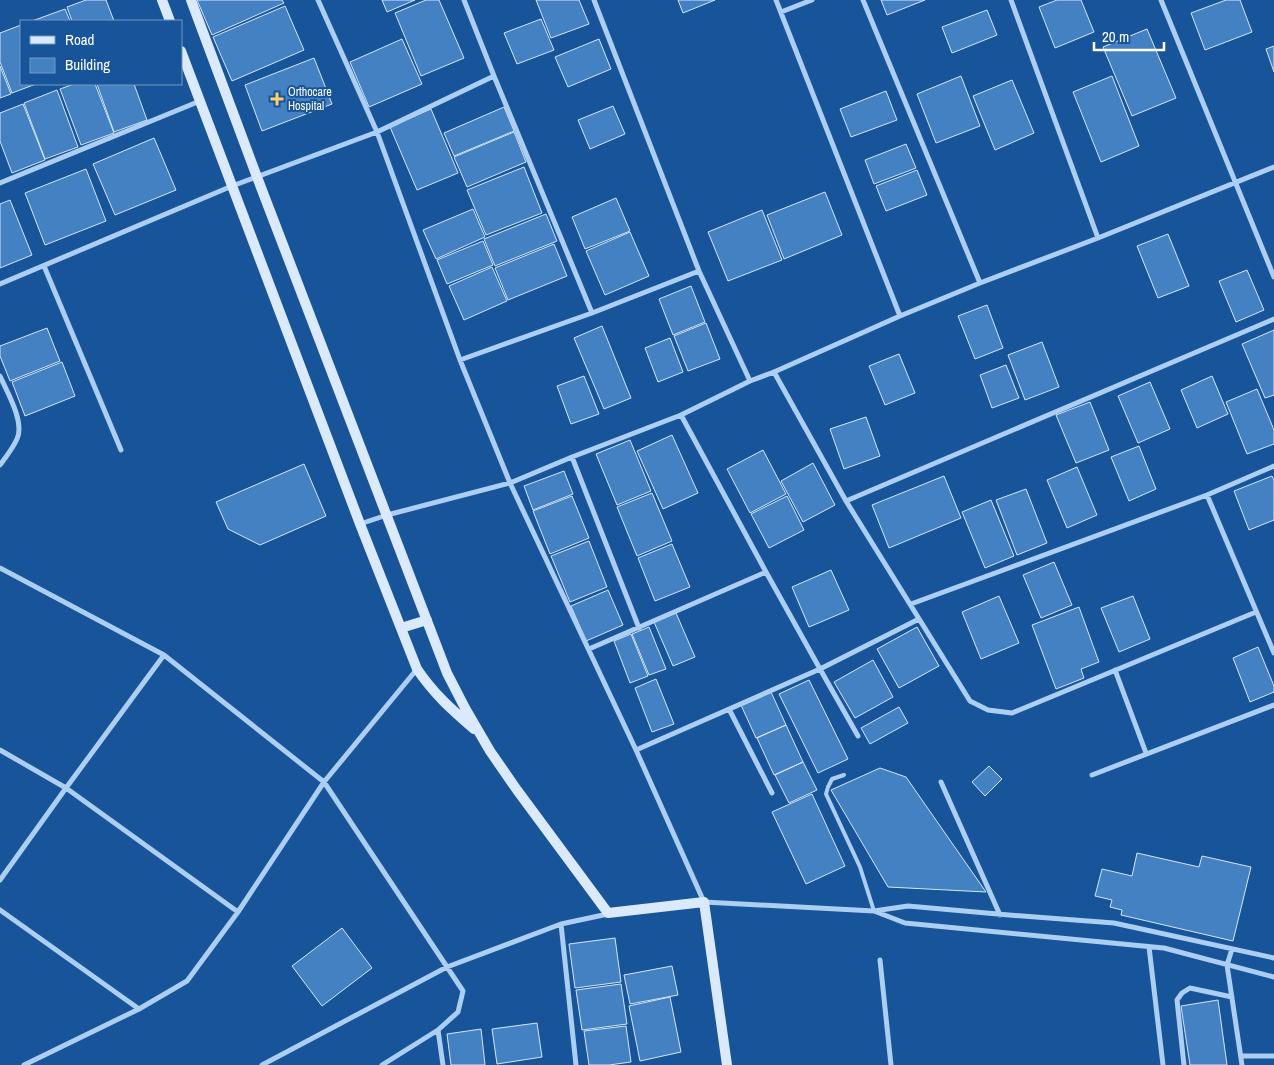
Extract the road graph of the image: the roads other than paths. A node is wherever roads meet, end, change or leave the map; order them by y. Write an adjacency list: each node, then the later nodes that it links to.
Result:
1 (162, 0): 12 (street)
2 (191, 0): 18 (street)
3 (318, 0): 16 (street)
4 (464, 0): 14 (street)
5 (594, 0): 24 (street)
6 (776, 0): 11 (street)
7 (812, 0): 11 (street)
8 (863, 0): 26 (street)
9 (1011, 0): 22 (street)
10 (1161, 0): 19 (street)
11 (781, 12): 29 (street)
12 (170, 20)
13 (182, 54): 15 (street)
14 (494, 76): 16 (street); 28 (street)
15 (200, 100): 20 (street); 21 (street)
16 (377, 132): 18 (street); 31 (street)
17 (1274, 167): 19 (street)
18 (257, 177): 21 (street); 43 (street)
19 (1236, 182): 22 (street); 25 (street)
20 (0, 183)
21 (232, 186): 23 (street); 44 (street)
22 (1098, 238): 26 (street)
23 (44, 266): 27 (street); 36 (street)
24 (699, 271): 28 (street); 34 (street)
25 (1274, 277)
26 (980, 283): 29 (street)
27 (0, 284)
28 (592, 313): 31 (street)
29 (900, 316): 32 (street)
30 (1274, 319): 42 (street)
31 (460, 360): 40 (street)
32 (774, 372): 34 (street); 42 (street)
33 (0, 376): 38 (street)
34 (750, 381): 35 (street)
35 (681, 414): 37 (street); 46 (street)
36 (121, 450)
37 (572, 457): 40 (street); 52 (street)
38 (0, 465)
39 (1274, 466): 41 (street)
40 (510, 483): 43 (street); 53 (street)
41 (1207, 495): 47 (street); 48 (street)
42 (846, 500): 47 (street)
43 (387, 515): 44 (street); 49 (street)
44 (360, 524): 51 (street)
45 (0, 568): 55 (street)
46 (766, 572): 52 (street); 57 (street)
47 (911, 604): 50 (street)
48 (1256, 612): 54 (street); 58 (street)
49 (426, 620): 51 (street); 61 (street)
50 (919, 620): 57 (street); 58 (street)
51 (401, 628): 56 (street)
52 (639, 628): 53 (street)
53 (588, 649): 64 (street)
54 (1274, 653)
55 (164, 655): 68 (street); 70 (street)
56 (417, 669): 61 (street); 68 (street)
57 (820, 669): 60 (street); 62 (street)
58 (1115, 670): 65 (street)
59 (1274, 705): 65 (street)
60 (729, 709): 64 (street); 71 (street)
61 (480, 735): 77 (street)
62 (858, 736)
63 (0, 750): 70 (street)
64 (636, 750): 73 (street)
65 (1146, 753): 67 (street)
66 (844, 775): 75 (lane)
67 (1092, 775)
68 (324, 782): 76 (street); 85 (street)
69 (940, 782): 78 (street)
70 (66, 788): 72 (street); 76 (street)
71 (772, 792)
72 (0, 880)
73 (704, 902): 75 (street); 77 (street); 97 (street)
74 (0, 910): 88 (street)
75 (874, 911): 78 (street); 80 (street)
76 (238, 912): 88 (street)
77 (608, 914): 79 (street)
78 (1000, 914): 81 (street)
79 (561, 924): 85 (street); 96 (street)
80 (1149, 947): 84 (street); 99 (street)
81 (1232, 949): 82 (street); 84 (street)
82 (1274, 958)
83 (880, 960): 98 (street)
84 (1227, 965): 86 (street); 87 (street)
85 (447, 966): 89 (street); 93 (street)
86 (1274, 977)
87 (1232, 998): 90 (street); 100 (street)
88 (138, 1009): 92 (street)
89 (438, 1030): 94 (street); 95 (street)
90 (1241, 1056): 91 (street); 101 (street)
91 (1274, 1056)
92 (24, 1065)
93 (262, 1065)
94 (382, 1065)
95 (442, 1065)
96 (576, 1065)
97 (727, 1065)
98 (891, 1065)
99 (1164, 1065)
100 (1184, 1065)
101 (1242, 1065)

